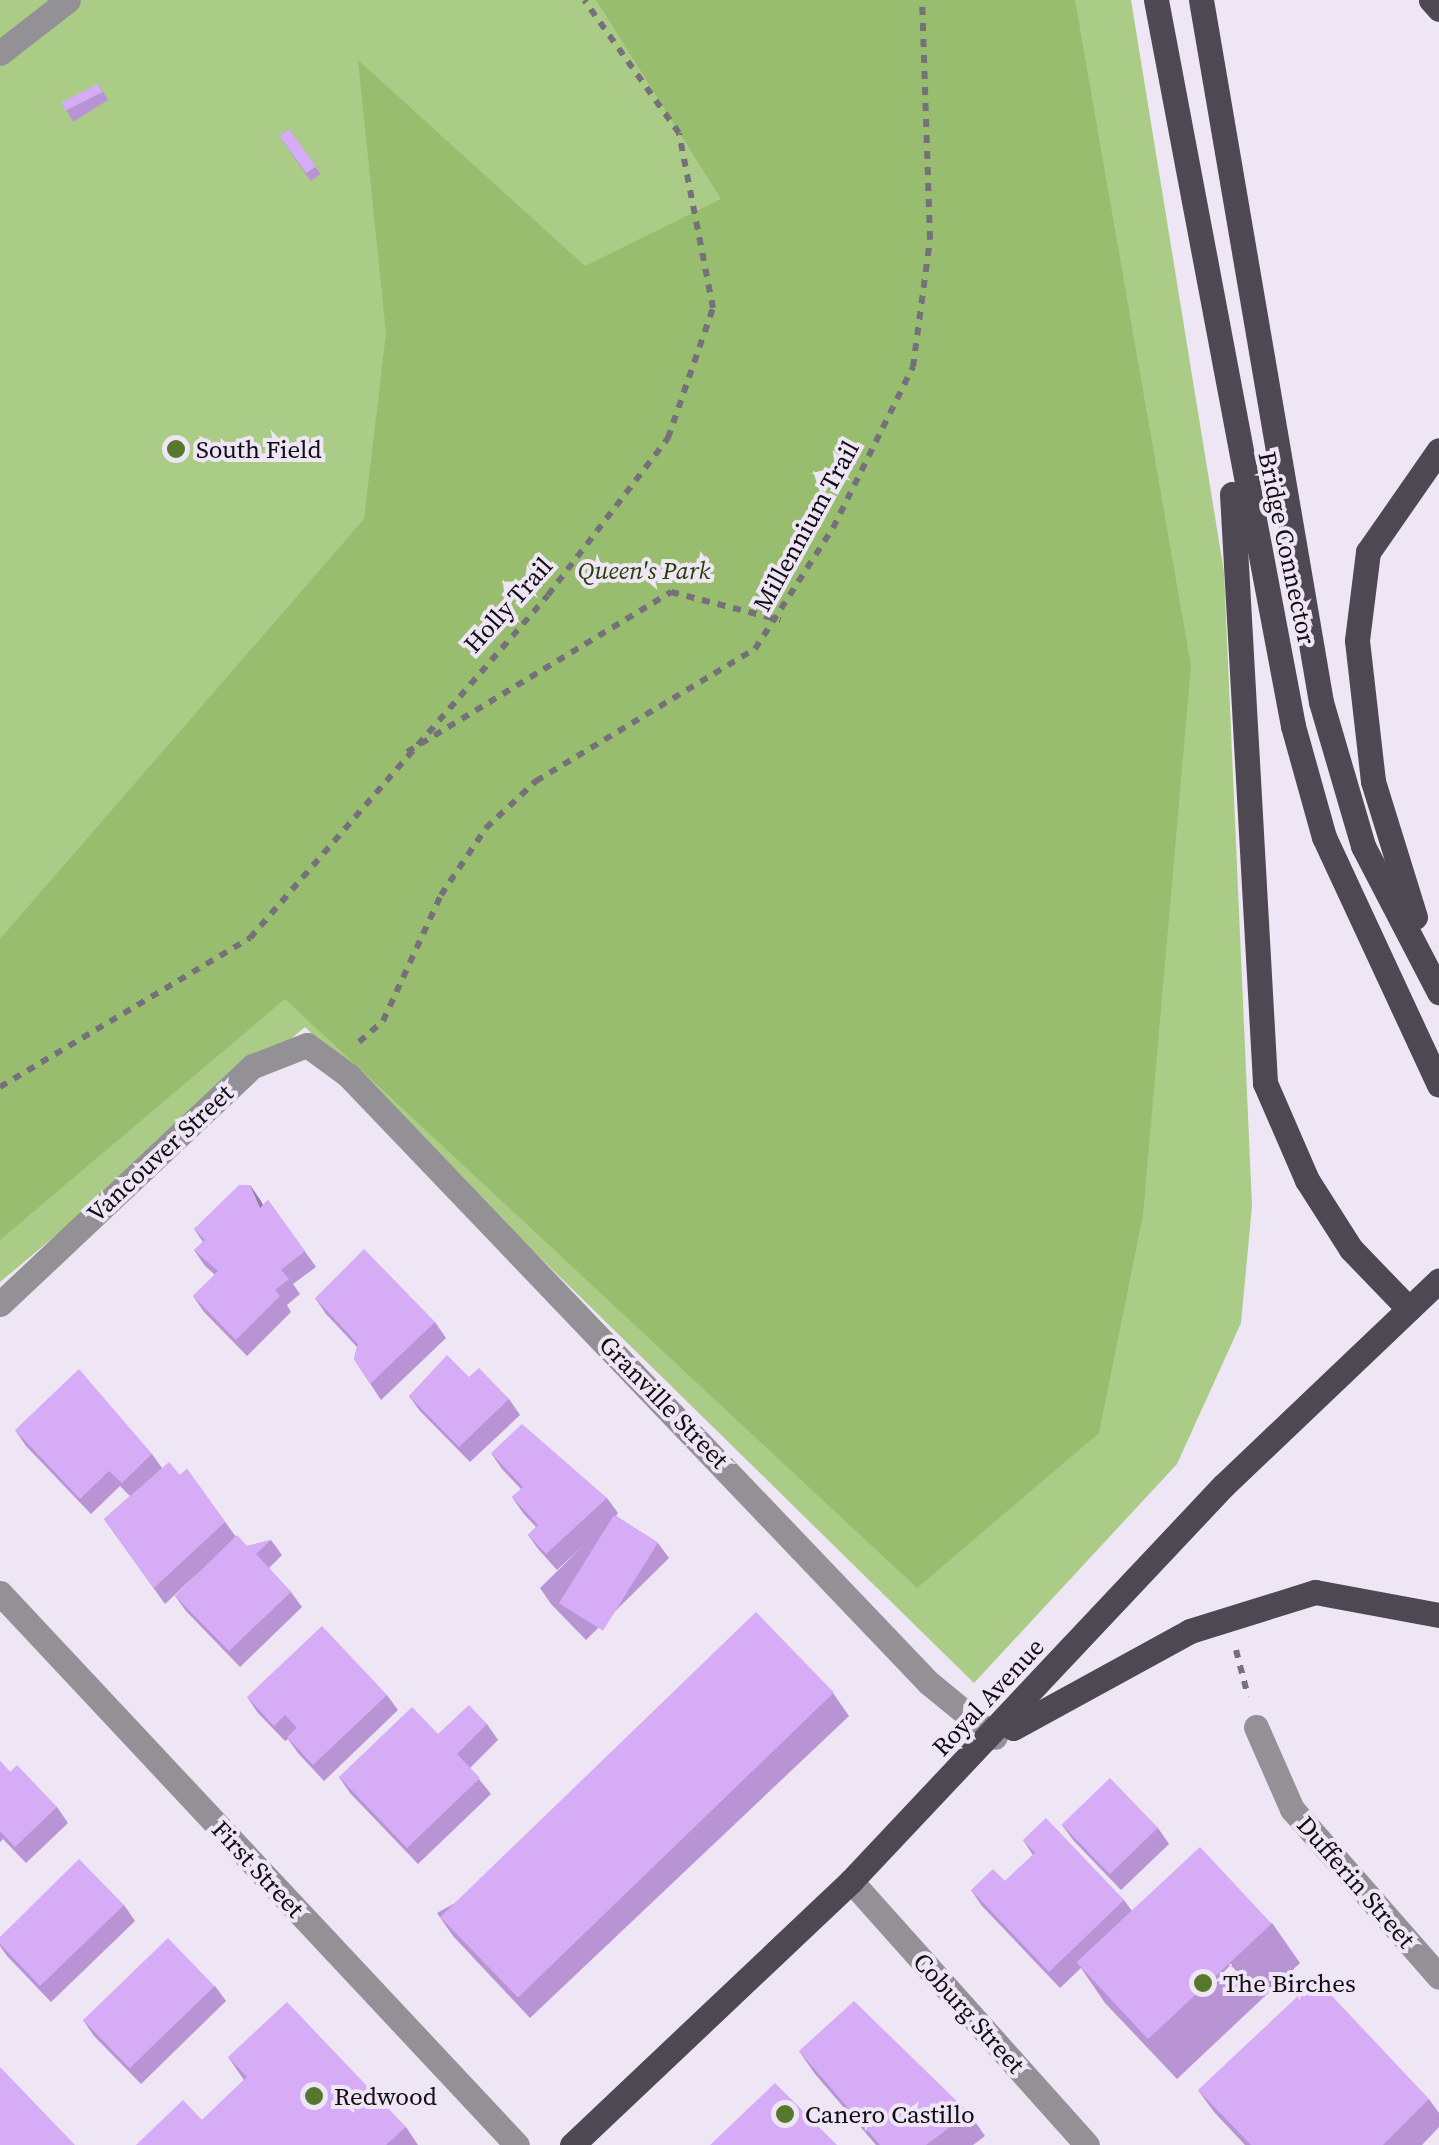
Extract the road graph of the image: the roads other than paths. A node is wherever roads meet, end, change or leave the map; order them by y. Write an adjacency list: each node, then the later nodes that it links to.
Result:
1 (68, 0): 6 (street)
2 (1156, 0): 7 (main road, Bridge Connector)
3 (1201, 0): 10 (main road, Bridge Connector)
4 (1431, 0): 5 (main road)
5 (1439, 9)
6 (0, 52)
7 (1224, 394): 12 (main road, Bridge Connector); 15 (main road)
8 (1439, 450): 9 (main road)
9 (1439, 983)
10 (1439, 992)
11 (335, 1062): 14 (street, Vancouver Street); 19 (street, Granville Street)
12 (1439, 1085)
13 (1439, 1280): 15 (main road, Royal Avenue)
14 (0, 1304)
15 (1410, 1309): 19 (main road, Royal Avenue)
16 (0, 1593): 23 (street, First Street)
17 (1439, 1614): 19 (main road)
18 (1256, 1727): 21 (street, Dufferin Street)
19 (995, 1738): 20 (main road, Royal Avenue)
20 (852, 1881): 22 (street, Coburg Street); 24 (main road, Royal Avenue)
21 (1439, 1977)
22 (1074, 2141)
23 (516, 2145)
24 (572, 2145)

